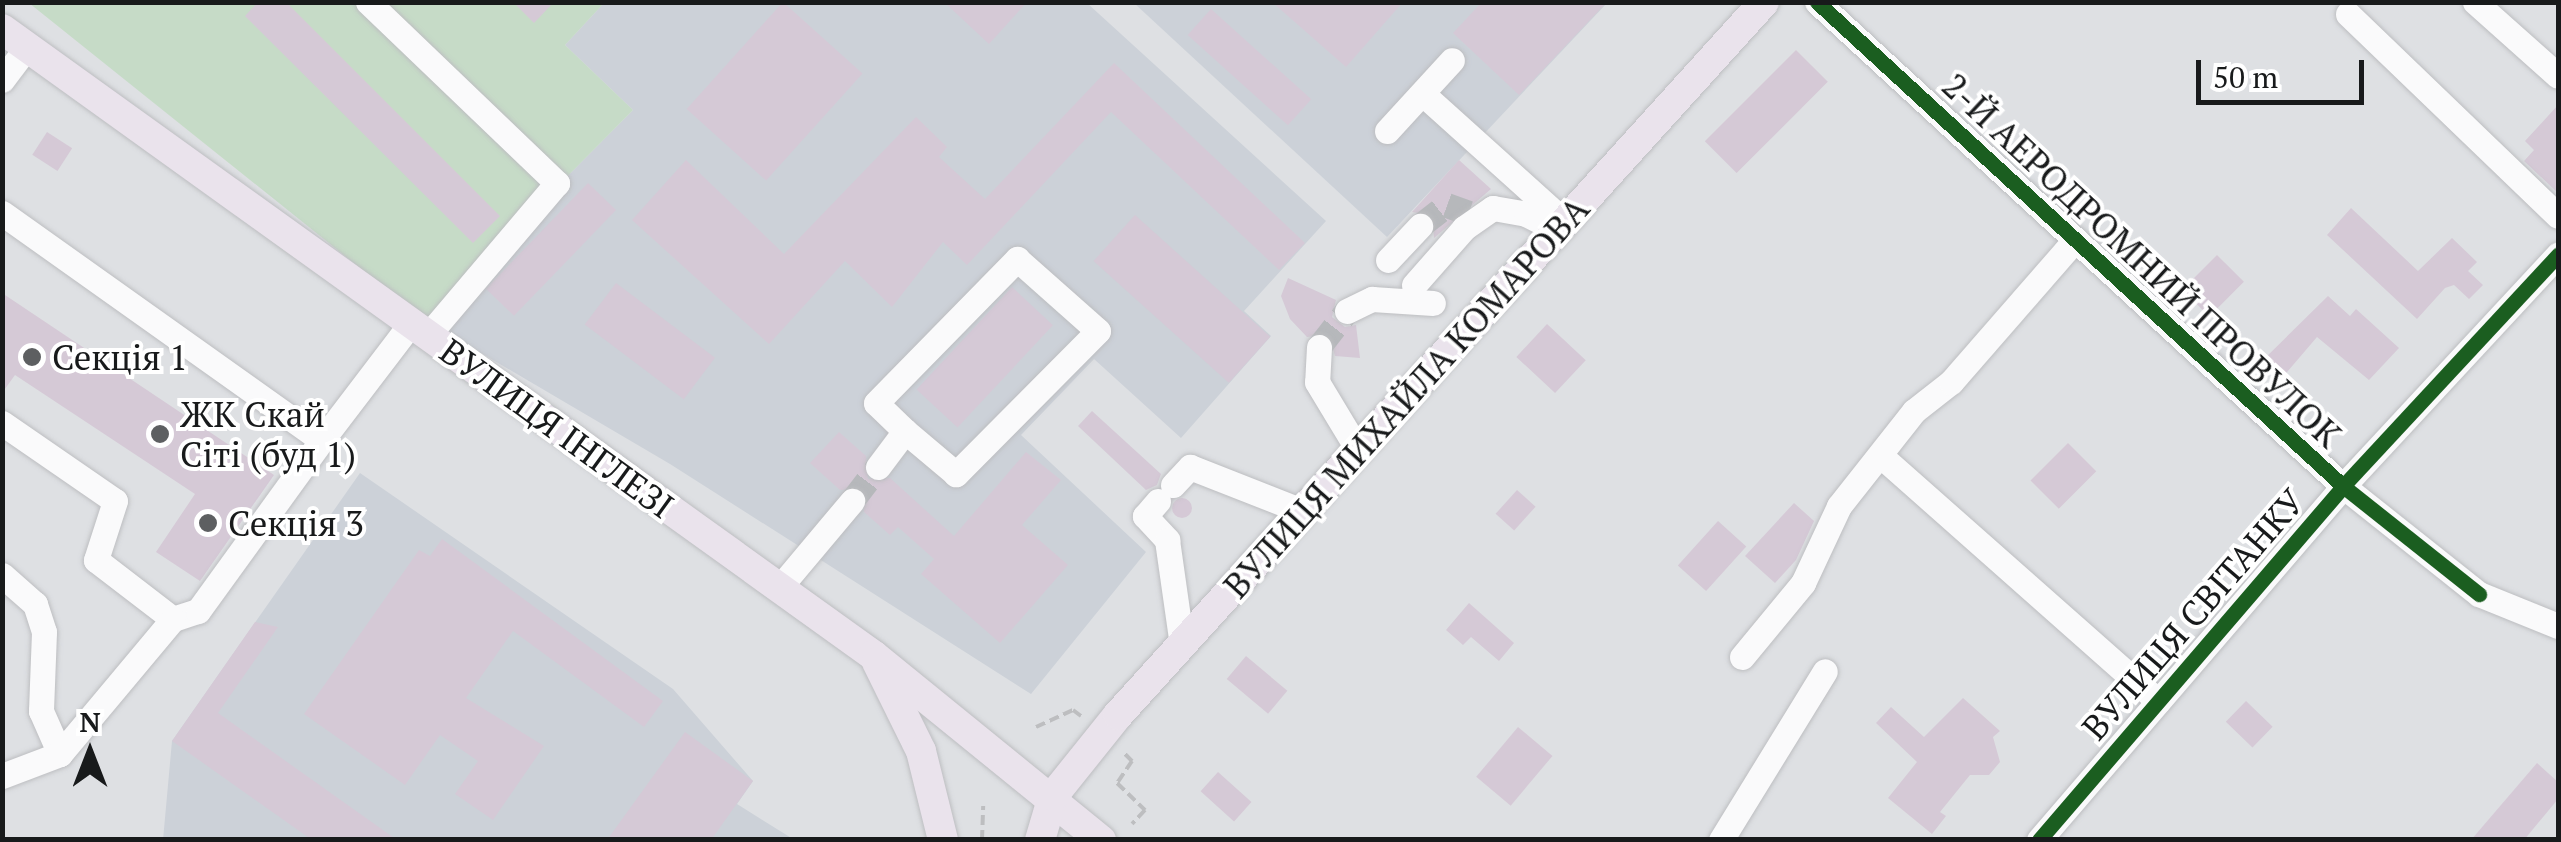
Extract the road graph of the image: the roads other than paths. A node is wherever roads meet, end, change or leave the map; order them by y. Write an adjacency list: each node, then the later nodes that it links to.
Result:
1 (368, 2): 20 (street)
2 (1764, 2): 14 (main road, ВУЛИЦЯ МИХАЙЛА КОМАРОВА)
3 (1817, 2): 16 (street, 2-Й АЕРОДРОМНИЙ ПРОВУЛОК)
4 (2475, 2): 8 (street)
5 (2348, 14): 13 (street)
6 (15, 38): 9 (street); 20 (main road, ВУЛИЦЯ ІНГЛЕЗІ)
7 (1452, 60): 10 (street)
8 (2558, 76)
9 (2, 80)
10 (1424, 95): 11 (street); 14 (street)
11 (1387, 130)
12 (2, 214): 24 (street)
13 (2558, 216)
14 (1560, 225): 19 (street); 25 (main road, ВУЛИЦЯ МИХАЙЛА КОМАРОВА)
15 (1420, 226): 18 (street)
16 (2075, 240): 26 (street); 28 (street, 2-Й АЕРОДРОМНИЙ ПРОВУЛОК)
17 (2558, 256): 28 (street, ВУЛИЦЯ СВІТАНКУ)
18 (1388, 260)
19 (1347, 312)
20 (420, 329): 24 (street); 32 (main road, ВУЛИЦЯ ІНГЛЕЗІ)
21 (1318, 347): 25 (street)
22 (2, 423): 34 (street)
23 (905, 431): 23 (street); 27 (street)
24 (322, 440): 34 (street)
25 (1358, 450): 30 (main road, ВУЛИЦЯ МИХАЙЛА КОМАРОВА)
26 (1881, 456): 38 (street); 40 (street)
27 (878, 467)
28 (2343, 486): 35 (street, 2-Й АЕРОДРОМНИЙ ПРОВУЛОК); 40 (street, ВУЛИЦЯ СВІТАНКУ)
29 (852, 501): 32 (street)
30 (1302, 511): 36 (main road, ВУЛИЦЯ МИХАЙЛА КОМАРОВА); 36 (street)
31 (2, 575): 41 (street)
32 (780, 588): 37 (main road, ВУЛИЦЯ ІНГЛЕЗІ)
33 (2558, 601): 35 (street)
34 (174, 619): 41 (street)
35 (2548, 622)
36 (1182, 644): 43 (main road, ВУЛИЦЯ МИХАЙЛА КОМАРОВА)
37 (873, 655): 43 (main road, ВУЛИЦЯ ІНГЛЕЗІ); 44 (main road)
38 (1742, 657)
39 (1825, 671): 47 (street)
40 (2158, 702): 48 (street, ВУЛИЦЯ СВІТАНКУ)
41 (60, 754): 42 (street)
42 (2, 776)
43 (1052, 796): 45 (main road); 46 (main road, ВУЛИЦЯ ІНГЛЕЗІ)
44 (943, 840)
45 (1040, 840)
46 (1101, 840)
47 (1721, 840)
48 (2039, 840)

